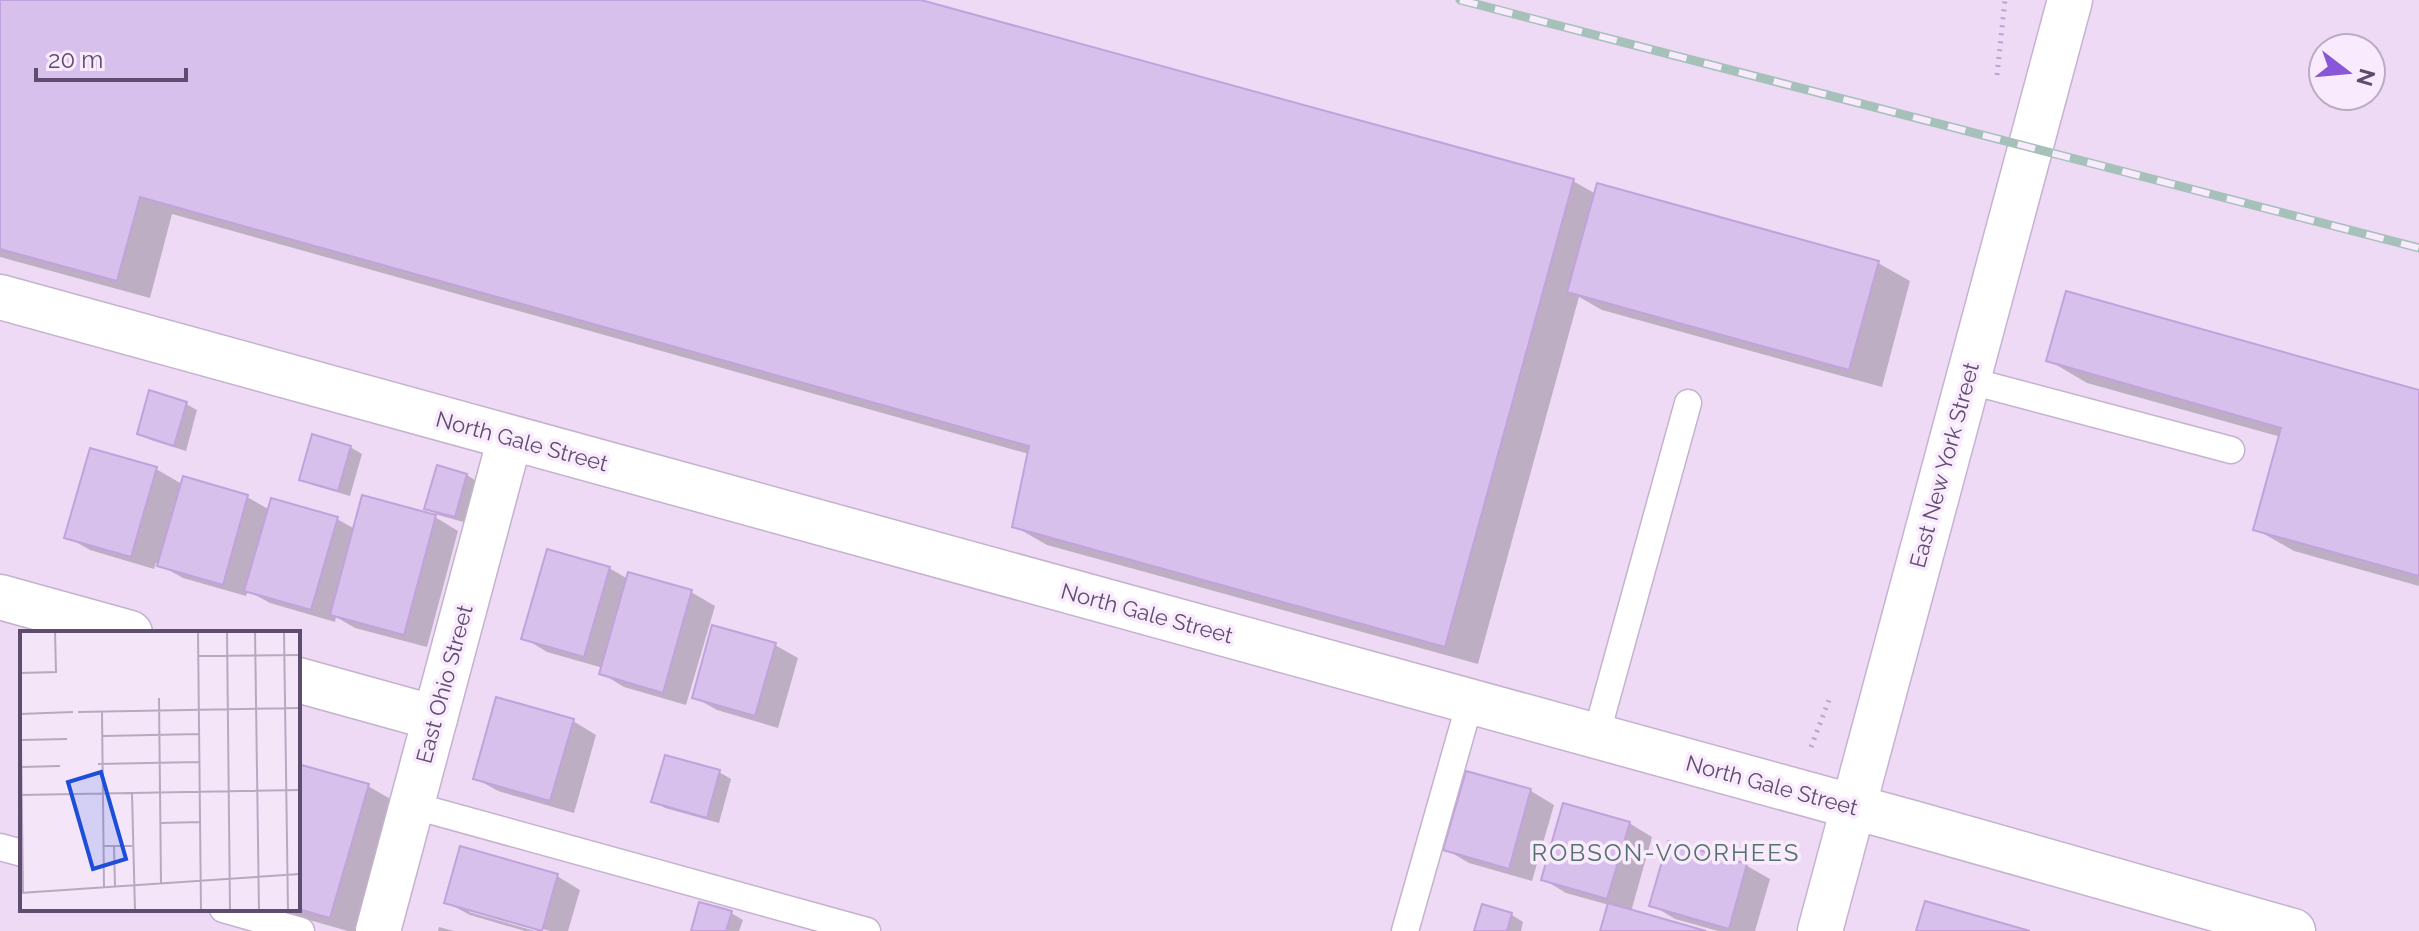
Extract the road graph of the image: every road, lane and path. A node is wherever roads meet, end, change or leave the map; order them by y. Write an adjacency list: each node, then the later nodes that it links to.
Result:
1 (2070, 0): 3 (street, East New York Street)
2 (0, 297): 5 (street, North Gale Street)
3 (1967, 380): 6 (lane); 14 (street, East New York Street)
4 (1688, 403): 12 (lane)
5 (510, 438): 10 (street, North Gale Street); 11 (street, East Ohio Street)
6 (2231, 450)
7 (0, 597): 8 (street)
8 (123, 631)
9 (300, 681): 11 (street)
10 (1470, 702): 12 (street, North Gale Street); 22 (lane)
11 (435, 718): 13 (street, East Ohio Street)
12 (1596, 736): 14 (street, North Gale Street)
13 (411, 805): 20 (street, East Ohio Street); 21 (lane)
14 (1852, 807): 18 (street, North Gale Street); 23 (street, East New York Street)
15 (0, 847): 16 (lane)
16 (20, 852)
17 (230, 911): 19 (lane)
18 (2245, 924): 24 (street, North Gale Street)
19 (301, 931)
20 (378, 931)
21 (867, 931)
22 (1405, 931)
23 (1820, 931)
24 (2293, 931)

